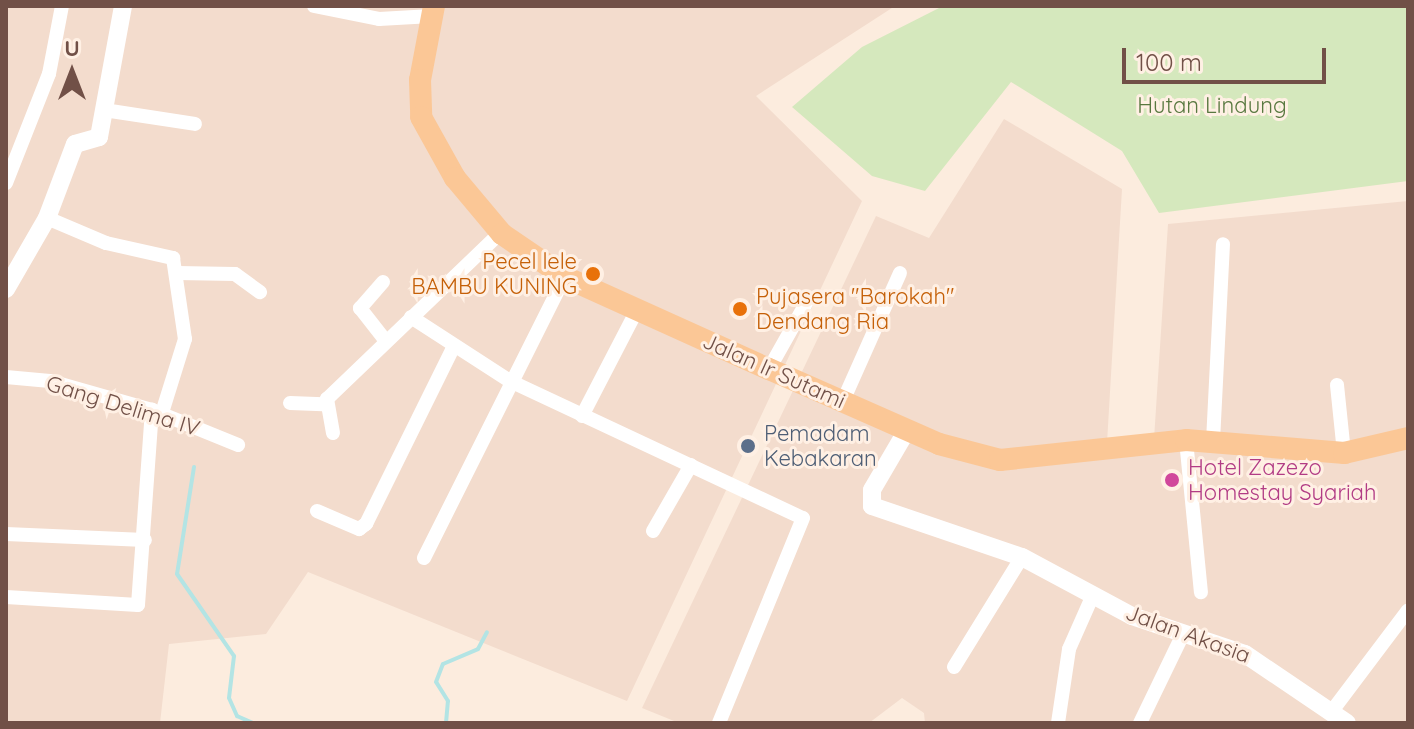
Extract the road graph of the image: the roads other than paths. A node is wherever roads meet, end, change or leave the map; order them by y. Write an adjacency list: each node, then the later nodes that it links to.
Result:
1 (62, 6): 7 (street)
2 (123, 6): 5 (street)
3 (314, 6): 4 (street)
4 (433, 11): 9 (main road, Jalan Ir Sutami)
5 (104, 110): 6 (street); 8 (street)
6 (195, 124)
7 (6, 183)
8 (47, 218): 11 (street); 15 (street)
9 (500, 233): 13 (main road, Jalan Ir Sutami); 19 (street)
10 (1223, 244): 35 (street)
11 (177, 273): 16 (street); 29 (street)
12 (900, 273): 26 (street)
13 (565, 277): 18 (main road, Jalan Ir Sutami); 24 (street)
14 (383, 282): 20 (street)
15 (6, 289)
16 (260, 292)
17 (809, 298): 22 (street)
18 (637, 310): 22 (main road, Jalan Ir Sutami); 30 (street)
19 (411, 317): 20 (street); 21 (street)
20 (385, 340): 28 (street)
21 (454, 346): 24 (street); 39 (street)
22 (769, 369): 26 (main road, Jalan Ir Sutami)
23 (6, 377): 29 (street, Gang Delima IV)
24 (510, 381): 30 (street); 44 (street)
25 (1337, 385): 37 (street)
26 (843, 401): 31 (main road, Jalan Ir Sutami)
27 (290, 403): 28 (street)
28 (323, 404): 32 (street)
29 (157, 411): 36 (street, Gang Delima IV); 42 (street)
30 (582, 416): 38 (street)
31 (907, 430): 34 (main road, Jalan Ir Sutami); 43 (street, Jalan Akasia)
32 (333, 433)
33 (1408, 438): 37 (main road, Jalan Ir Sutami)
34 (1186, 440): 35 (main road, Jalan Ir Sutami); 45 (street)
35 (1213, 441): 37 (main road, Jalan Ir Sutami)
36 (238, 445)
37 (1344, 453)
38 (691, 465): 40 (street); 52 (street)
39 (317, 511)
40 (653, 531)
41 (6, 534): 42 (street)
42 (145, 540): 46 (street)
43 (1022, 557): 47 (street, Jalan Akasia); 50 (street)
44 (424, 558)
45 (1201, 592)
46 (6, 597)
47 (1092, 597): 49 (street, Jalan Akasia); 53 (street)
48 (1408, 610): 51 (street)
49 (1183, 634): 51 (street, Jalan Akasia); 54 (street)
50 (954, 667)
51 (1332, 711): 55 (street, Jalan Akasia)
52 (719, 723)
53 (1058, 723)
54 (1140, 723)
55 (1347, 723)

